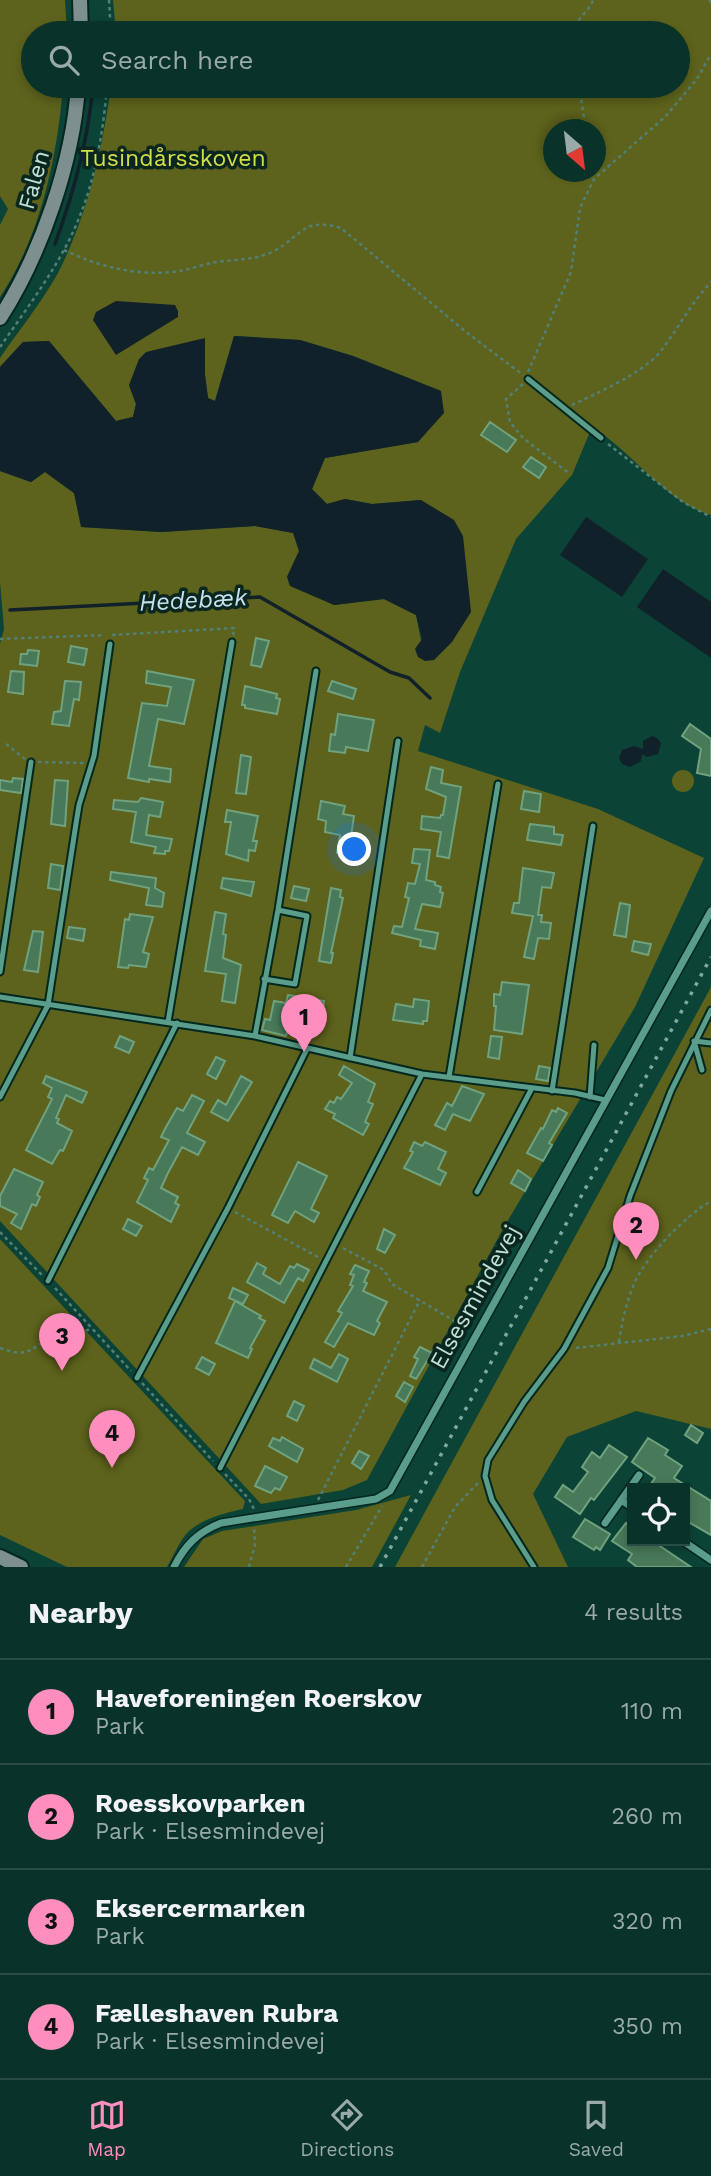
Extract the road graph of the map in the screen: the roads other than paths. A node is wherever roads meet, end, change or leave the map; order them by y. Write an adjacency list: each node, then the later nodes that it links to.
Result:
1 (80, 0): 2 (street)
2 (81, 21)
3 (76, 98): 4 (street, Falen)
4 (0, 318)
5 (528, 379): 6 (lane)
6 (601, 438)
7 (232, 642): 21 (lane)
8 (110, 644): 19 (lane)
9 (316, 671): 14 (lane)
10 (398, 741): 28 (lane)
11 (31, 762): 16 (lane)
12 (498, 784): 31 (lane)
13 (593, 826): 33 (lane)
14 (278, 910): 17 (lane); 17 (lane)
15 (711, 911): 36 (street, Elsesmindevej)
16 (0, 972)
17 (264, 979): 23 (lane)
18 (0, 997): 19 (lane)
19 (48, 1004): 21 (lane); 34 (lane)
20 (711, 1010): 24 (lane)
21 (168, 1022): 22 (lane)
22 (177, 1023): 23 (lane); 38 (lane)
23 (255, 1036): 27 (lane)
24 (694, 1041): 25 (lane); 29 (lane); 50 (lane)
25 (711, 1043)
26 (594, 1045): 35 (lane)
27 (307, 1049): 28 (lane); 39 (lane)
28 (350, 1058): 30 (lane)
29 (702, 1070)
30 (422, 1074): 31 (lane); 40 (lane)
31 (449, 1077): 32 (lane)
32 (532, 1088): 33 (lane); 37 (lane)
33 (552, 1091): 35 (lane)
34 (0, 1097)
35 (590, 1097): 36 (lane)
36 (606, 1100): 49 (street, Elsesmindevej)
37 (477, 1192)
38 (48, 1281)
39 (137, 1378)
40 (220, 1468)
41 (639, 1475): 42 (street)
42 (621, 1500): 43 (street); 44 (street)
43 (627, 1504)
44 (605, 1523)
45 (690, 1546): 47 (street)
46 (0, 1557): 48 (street)
47 (711, 1559)
48 (21, 1567)
49 (174, 1567)
50 (534, 1567)

